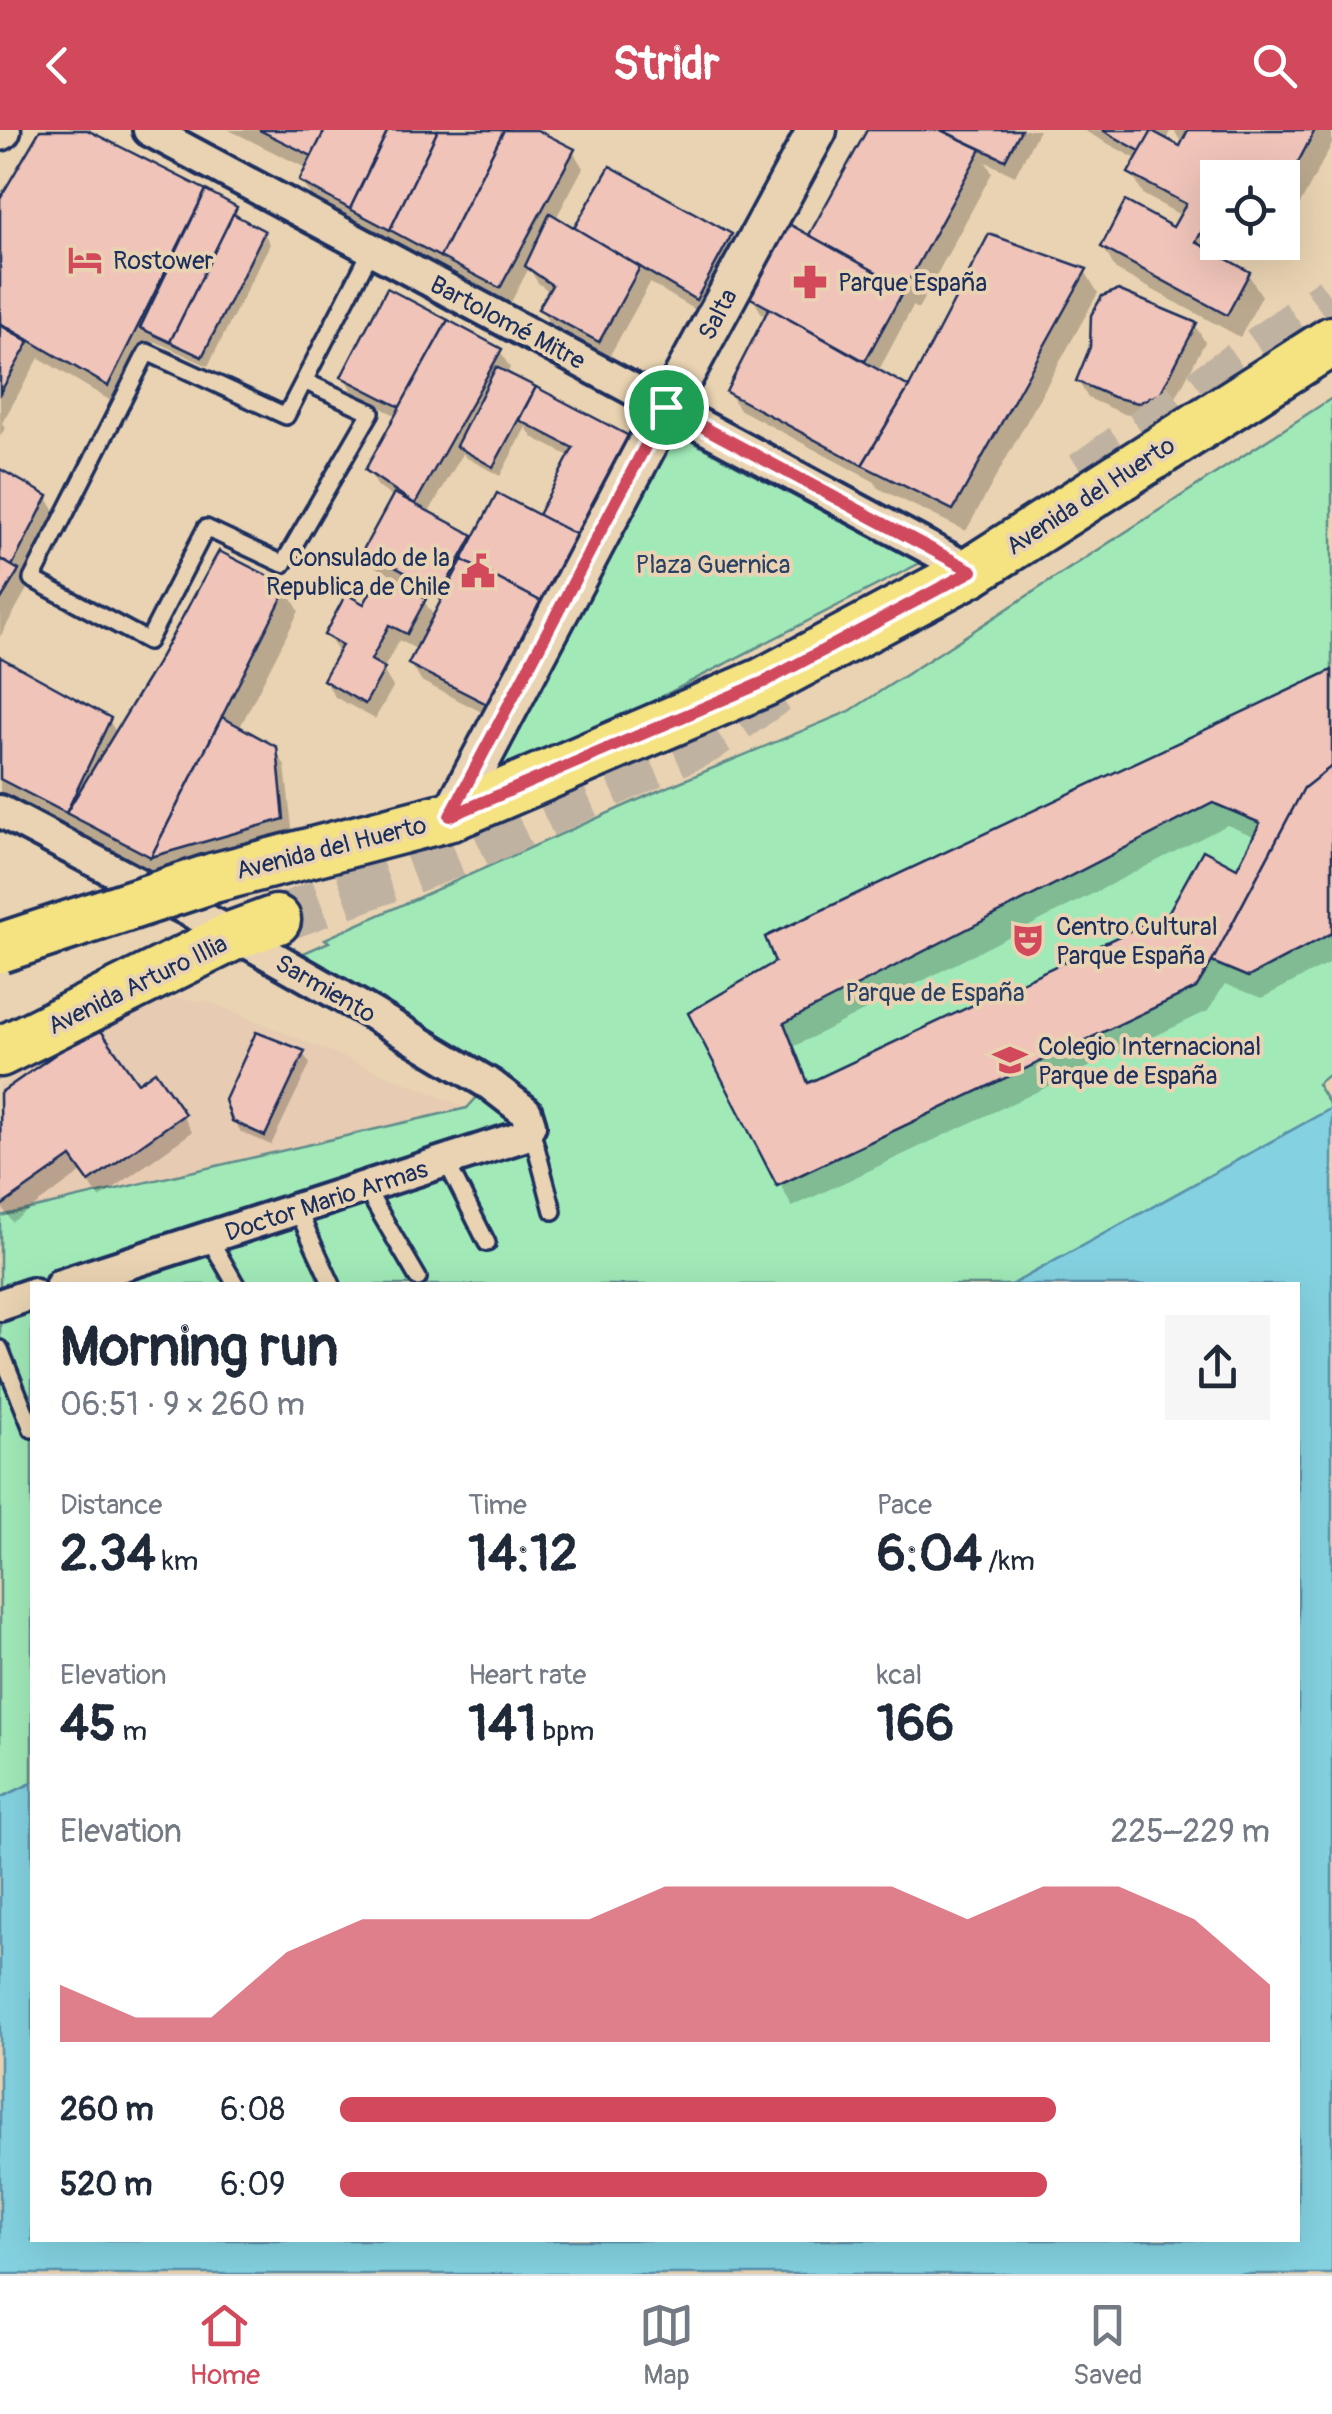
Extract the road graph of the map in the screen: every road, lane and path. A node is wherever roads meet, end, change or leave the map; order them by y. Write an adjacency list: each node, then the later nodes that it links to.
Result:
1 (149, 130): 3 (street, Bartolomé Mitre)
2 (817, 130): 6 (street, Salta)
3 (372, 250): 5 (lane); 6 (street, Bartolomé Mitre)
4 (1332, 341): 7 (main road, Avenida del Huerto)
5 (304, 381): 5 (lane)
6 (666, 407): 7 (street, Bartolomé Mitre); 9 (street, Salta)
7 (972, 571): 9 (main road, Avenida del Huerto)
8 (0, 812): 10 (street, Sarmiento)
9 (450, 816): 11 (main road, Avenida del Huerto, bridge)
10 (256, 928): 12 (main road, Avenida Arturo Illia); 13 (street, Sarmiento)
11 (0, 948)
12 (0, 1052)
13 (530, 1124): 14 (street, Doctor Mario Armas); 17 (lane)
14 (446, 1161): 15 (street, Doctor Mario Armas); 19 (lane)
15 (365, 1187): 16 (street, Doctor Mario Armas); 20 (lane)
16 (297, 1209): 18 (street, Doctor Mario Armas); 23 (lane)
17 (553, 1211)
18 (209, 1238): 21 (street, Doctor Mario Armas); 22 (lane)
19 (487, 1244)
20 (418, 1278)
21 (74, 1282)
22 (234, 1282)
23 (331, 1282)
24 (30, 1295): 25 (street)
25 (0, 1305)
26 (0, 1349): 27 (lane)
27 (30, 1423)

